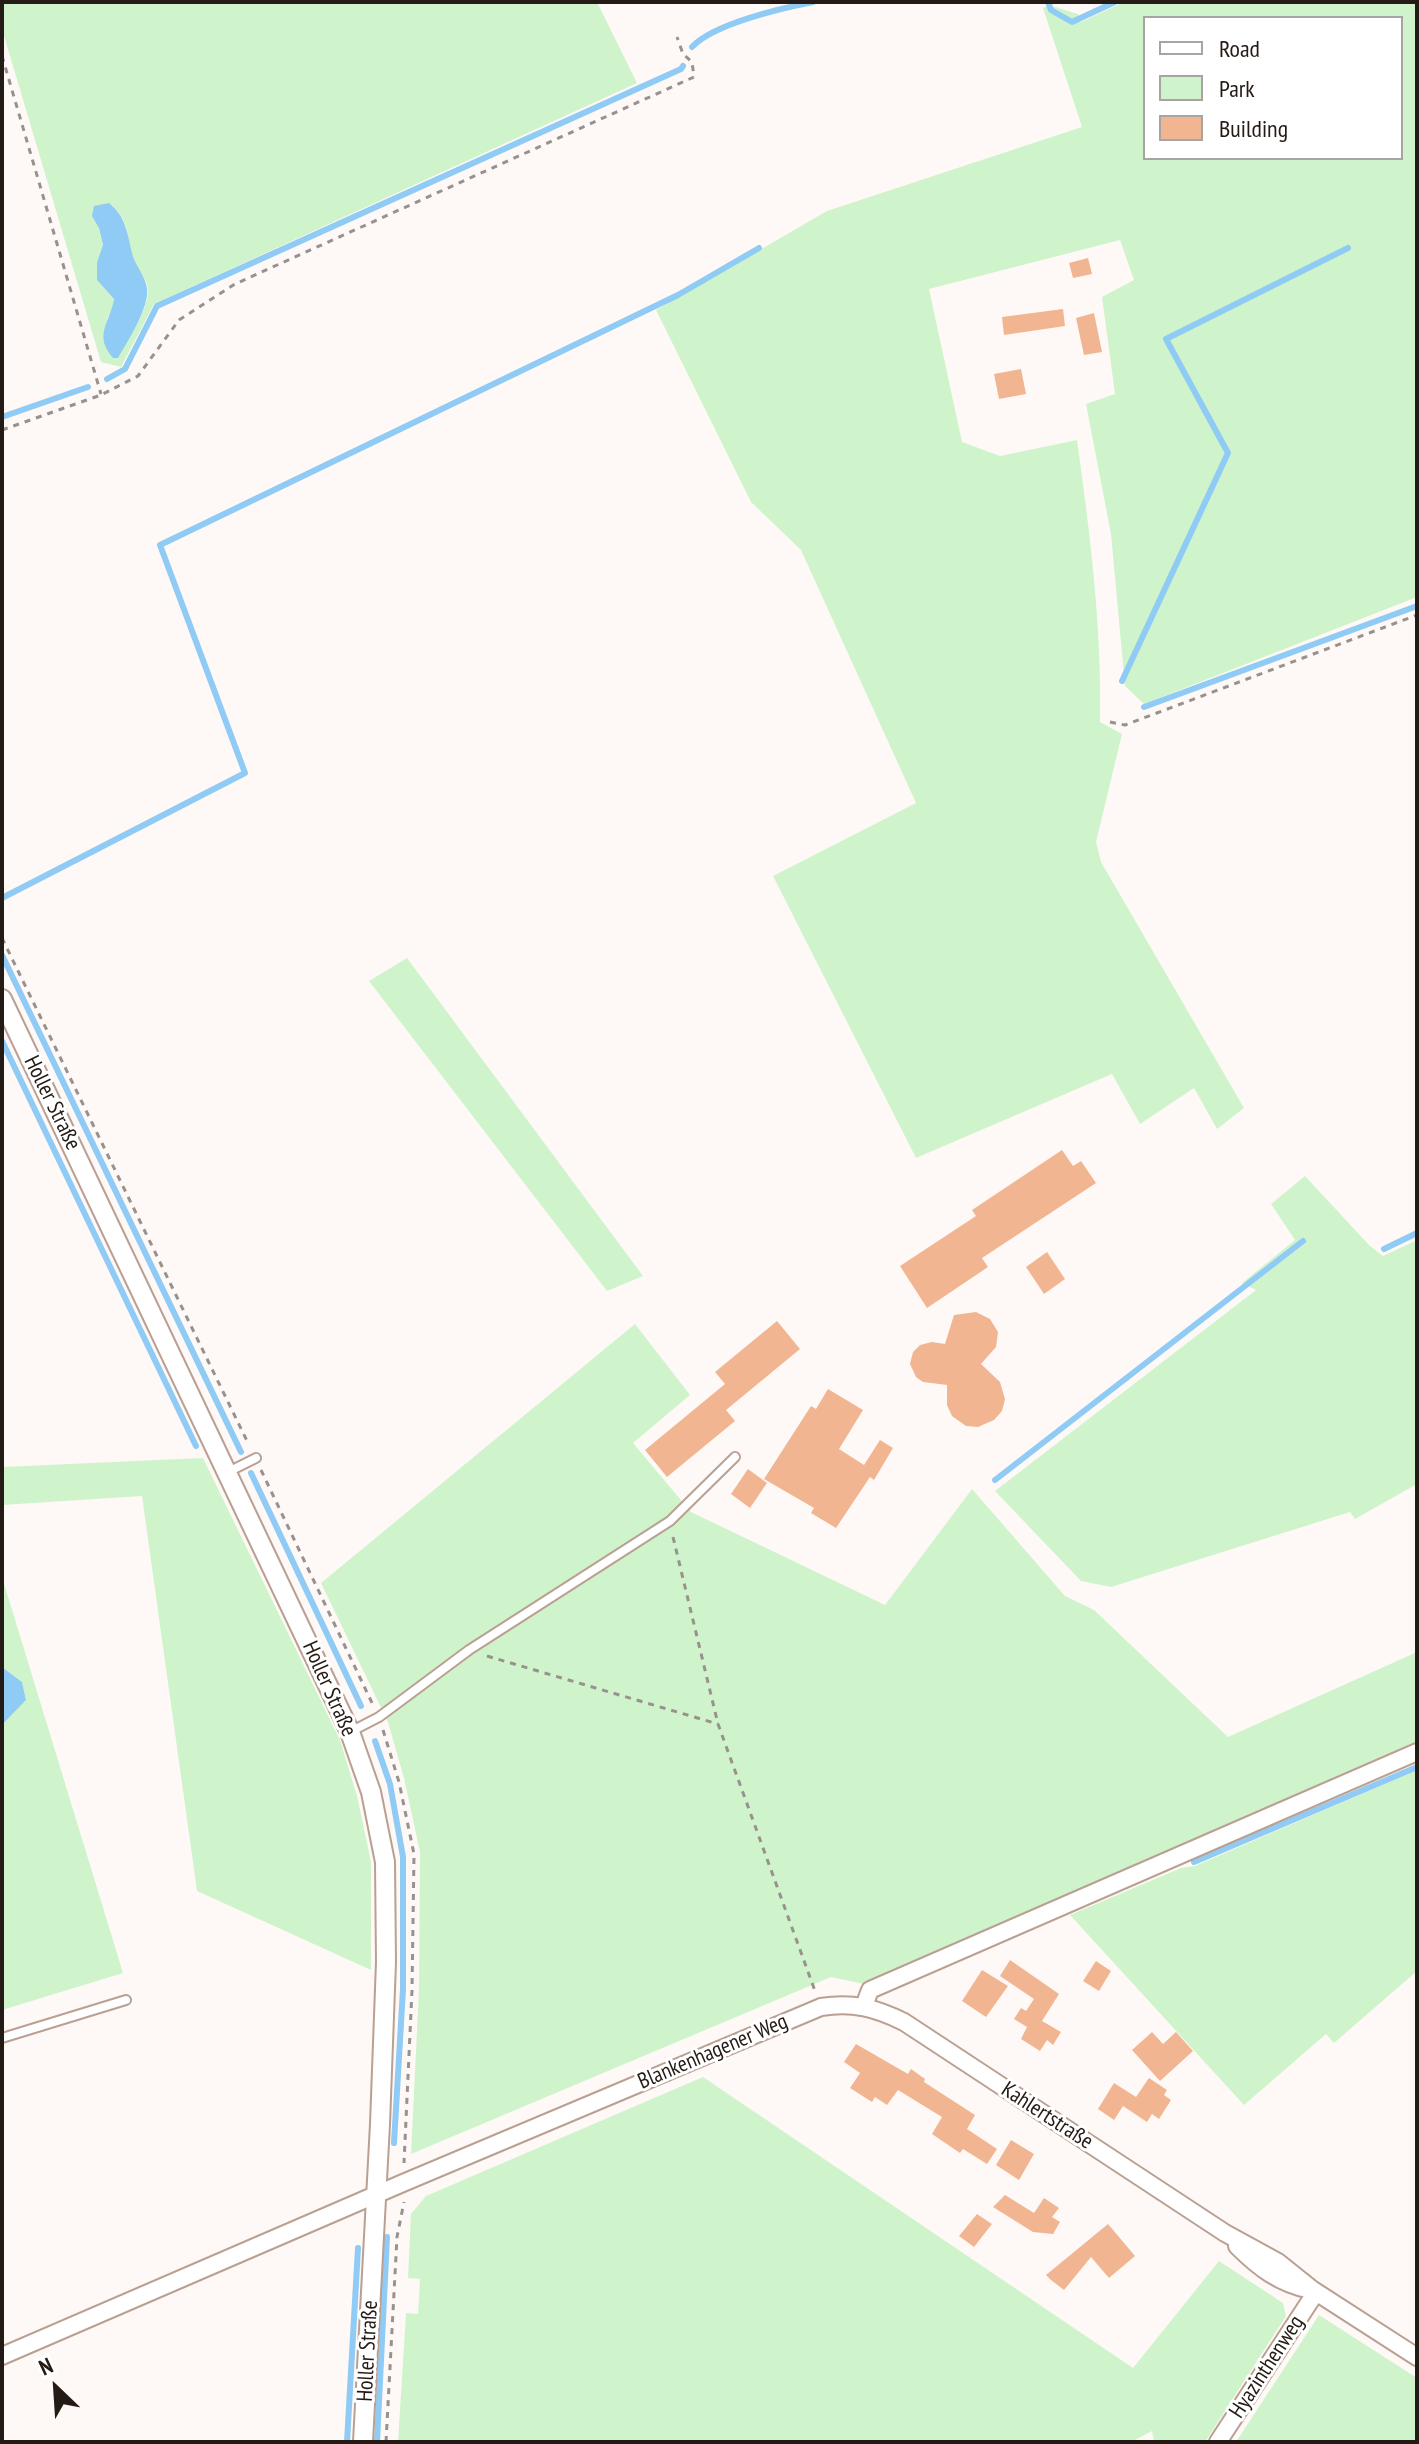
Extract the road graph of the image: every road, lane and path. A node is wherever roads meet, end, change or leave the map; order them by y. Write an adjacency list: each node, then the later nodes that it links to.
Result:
1 (677, 37): 3 (path)
2 (2, 56): 3 (path)
3 (101, 395): 4 (path)
4 (2, 430)
5 (1417, 615): 6 (path)
6 (1110, 722)
7 (2, 999): 10 (street, Holler Straße)
8 (735, 1457): 11 (lane)
9 (256, 1458): 10 (lane)
10 (228, 1472): 14 (street, Holler Straße)
11 (670, 1521): 12 (lane); 13 (path)
12 (469, 1650): 13 (path); 14 (lane)
13 (718, 1724): 18 (path)
14 (350, 1732): 22 (street, Holler Straße)
15 (1417, 1752): 19 (street)
16 (824, 1989): 18 (path)
17 (126, 2000): 20 (lane)
18 (818, 2000): 19 (street, Blankenhagener Weg); 21 (street, Blankenhagener Weg)
19 (864, 2006): 23 (street, Kahlertstraße)
20 (2, 2038)
21 (403, 2183): 22 (street, Blankenhagener Weg); 27 (path)
22 (377, 2195): 24 (street, Blankenhagener Weg); 26 (street, Holler Straße)
23 (1314, 2291): 25 (street, Kahlertstraße); 28 (street, Hyazinthenweg)
24 (2, 2356)
25 (1417, 2357)
26 (363, 2442)
27 (386, 2442)
28 (1218, 2442)

